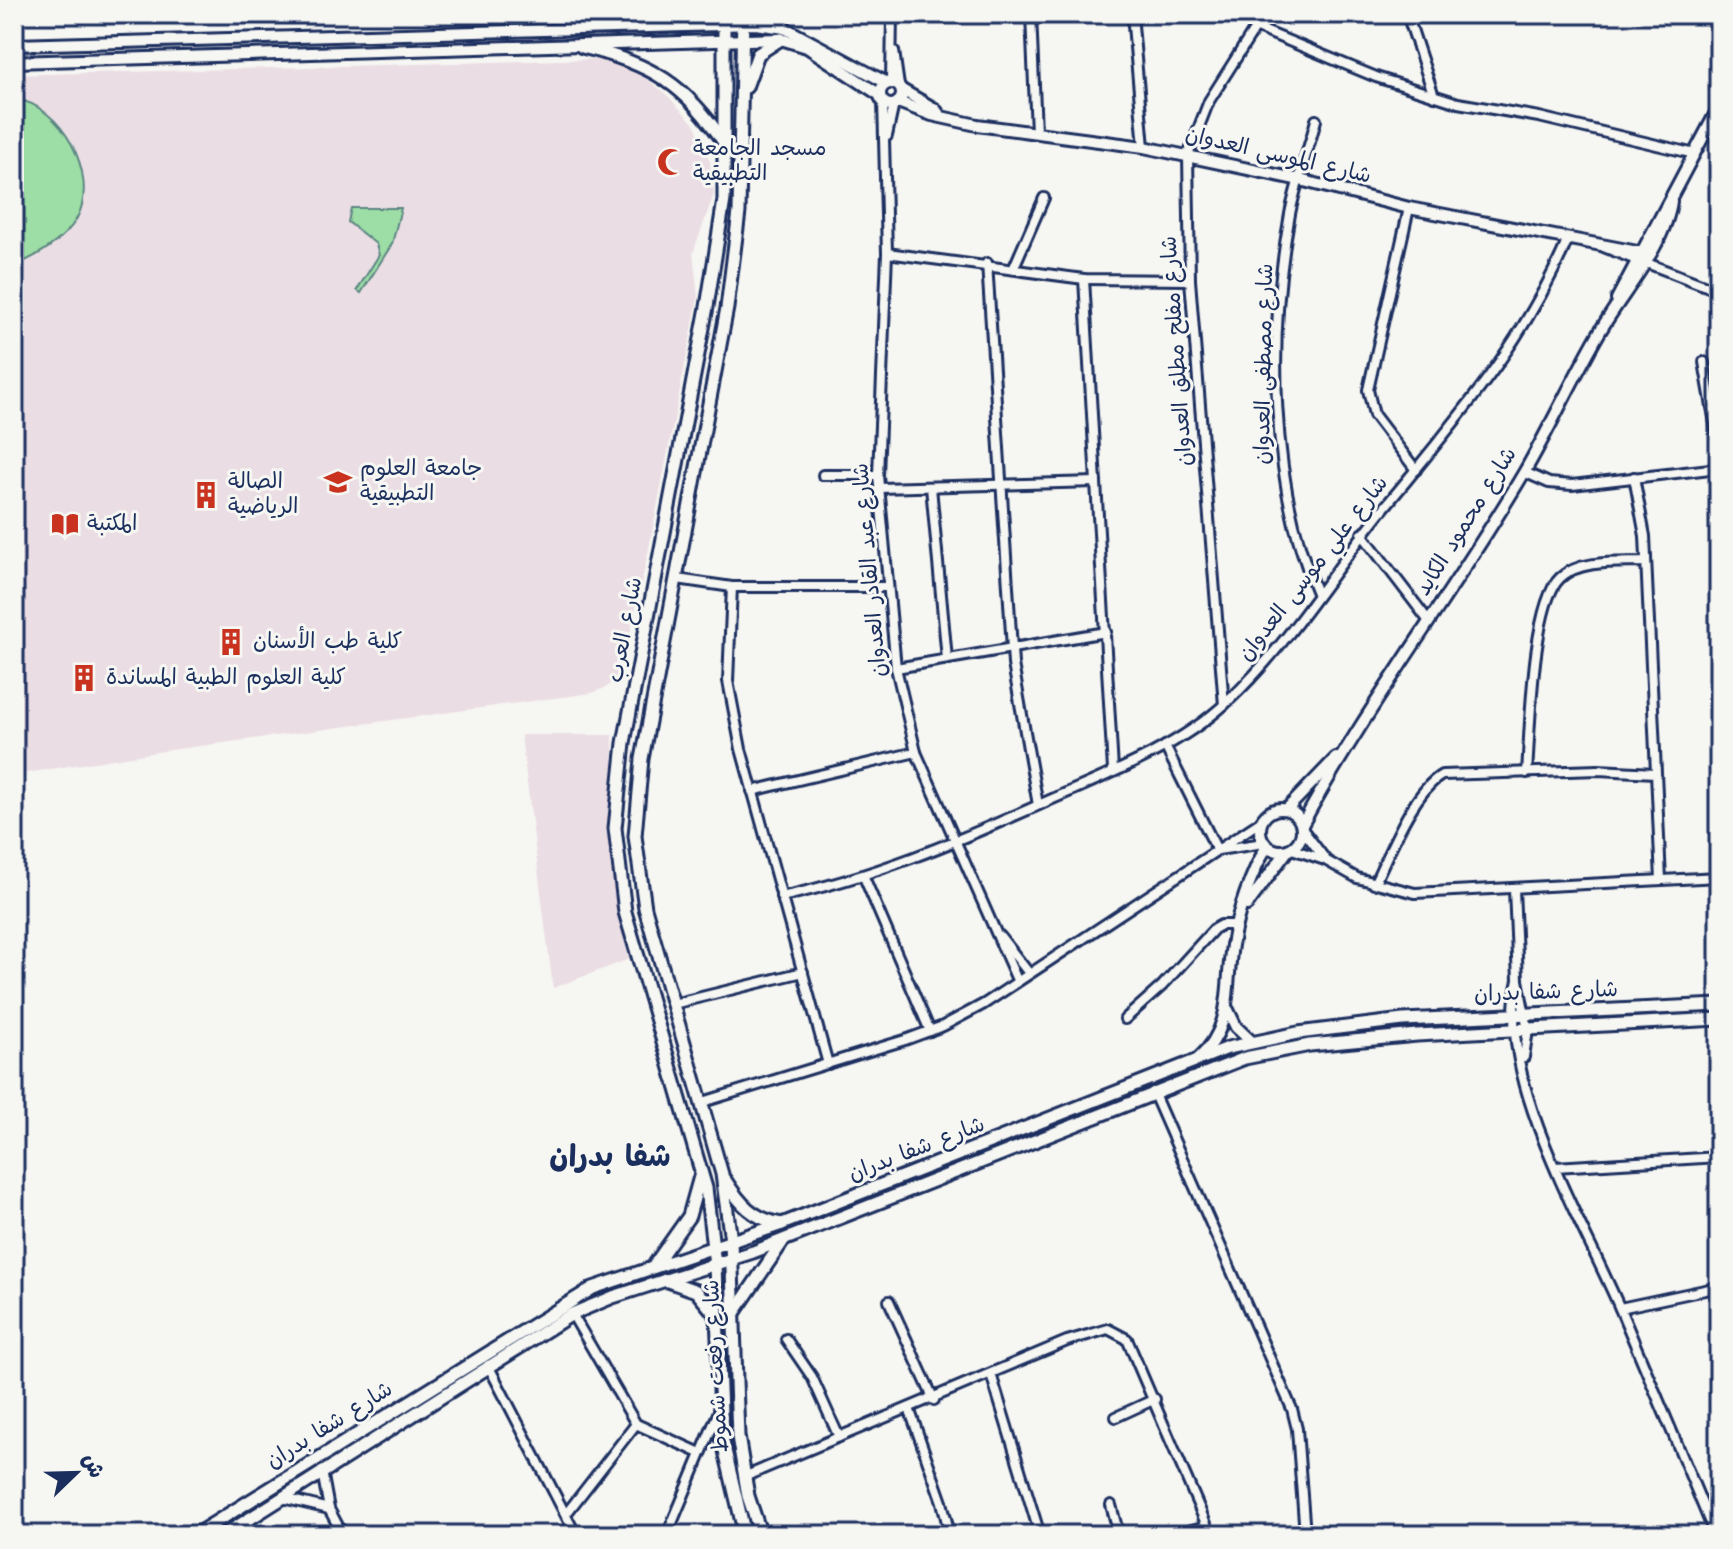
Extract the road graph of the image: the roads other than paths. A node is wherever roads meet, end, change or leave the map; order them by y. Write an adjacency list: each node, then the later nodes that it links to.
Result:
1 (617, 14): 11 (main road)
2 (772, 14): 12 (main road)
3 (892, 14): 18 (street)
4 (1031, 14): 25 (street)
5 (1132, 14): 27 (street)
6 (1264, 14): 10 (street, شارع مفلح مطلق العدوان)
7 (1407, 14): 19 (street)
8 (724, 19): 9 (street, شارع الموسى العدوان); 11 (street, شارع الموسى العدوان); 14 (main road, شارع العرب)
9 (743, 19): 12 (street, شارع الموسى العدوان); 13 (main road, شارع العرب)
10 (1255, 27): 19 (street); 29 (street, شارع مفلح مطلق العدوان)
11 (578, 28): 15 (street, شارع الموسى العدوان)
12 (783, 33): 13 (street, شارع الموسى العدوان); 18 (street, شارع الموسى العدوان); 20 (main road); 21 (street, شارع الموسى العدوان)
13 (743, 40): 14 (street, شارع الموسى العدوان); 20 (main road, شارع العرب)
14 (724, 42): 16 (street, شارع الموسى العدوان); 26 (main road, شارع العرب)
15 (14, 45)
16 (582, 47): 17 (street, شارع الموسى العدوان); 26 (main road)
17 (14, 62)
18 (895, 85): 21 (street); 21 (street); 23 (street, شارع الموسى العدوان)
19 (1434, 96): 28 (street)
20 (743, 99): 55 (main road, شارع العرب)
21 (889, 101): 23 (street, شارع الموسى العدوان); 34 (street, شارع عبد القادر العدوان)
22 (1719, 107): 28 (street, شارع محمود الكايد)
23 (940, 116): 25 (street, شارع الموسى العدوان)
24 (1316, 120): 30 (street, شارع مصطفى العدوان)
25 (1036, 132): 27 (street, شارع الموسى العدوان)
26 (725, 144): 108 (main road, شارع العرب)
27 (1144, 147): 29 (street, شارع الموسى العدوان)
28 (1695, 154): 35 (street, شارع محمود الكايد)
29 (1188, 155): 30 (street, شارع الموسى العدوان); 39 (street, شارع مفلح مطلق العدوان)
30 (1300, 180): 32 (street, شارع الموسى العدوان); 58 (street, شارع مصطفى العدوان)
31 (1044, 198): 37 (street)
32 (1409, 208): 33 (street, شارع الموسى العدوان); 44 (street)
33 (1568, 239): 35 (street, شارع الموسى العدوان); 44 (street, شارع علي موسى العدوان)
34 (887, 253): 36 (street); 47 (street, شارع عبد القادر العدوان)
35 (1642, 256): 40 (street); 45 (street, شارع محمود الكايد)
36 (987, 263): 37 (street); 50 (street)
37 (1014, 267): 38 (street)
38 (1084, 279): 39 (street); 49 (street)
39 (1190, 280): 64 (street, شارع مفلح مطلق العدوان)
40 (1719, 291)
41 (1704, 362): 42 (street)
42 (1719, 446)
43 (1719, 468): 48 (street)
44 (1416, 470): 53 (street, شارع علي موسى العدوان)
45 (1524, 472): 48 (street); 59 (street, شارع محمود الكايد)
46 (823, 475): 47 (street)
47 (878, 475): 52 (street, شارع عبد القادر العدوان)
48 (1634, 477): 54 (street)
49 (1096, 482): 50 (street); 60 (street)
50 (1003, 485): 51 (street); 61 (street)
51 (931, 487): 52 (street); 62 (street)
52 (879, 488): 57 (street, شارع عبد القادر العدوان)
53 (1362, 534): 58 (street, شارع علي موسى العدوان); 59 (street)
54 (1645, 562): 69 (street); 70 (street)
55 (677, 579): 56 (street); 93 (main road, شارع العرب)
56 (732, 587): 57 (street); 71 (street)
57 (887, 587): 63 (street, شارع عبد القادر العدوان)
58 (1317, 593): 64 (street, شارع علي موسى العدوان)
59 (1428, 620): 67 (street, شارع محمود الكايد)
60 (1106, 632): 61 (street); 68 (street)
61 (1014, 648): 62 (street); 72 (street)
62 (947, 659): 63 (street)
63 (896, 668): 66 (street, شارع عبد القادر العدوان)
64 (1224, 705): 65 (street, شارع علي موسى العدوان)
65 (1165, 746): 68 (street, شارع علي موسى العدوان); 79 (street)
66 (916, 752): 71 (street); 76 (street, شارع عبد القادر العدوان)
67 (1341, 754): 73 (street, شارع محمود الكايد); 75 (street, شارع محمود الكايد)
68 (1113, 770): 72 (street, شارع علي موسى العدوان)
69 (1527, 773): 70 (street); 84 (street)
70 (1655, 773): 83 (street)
71 (752, 791): 86 (street)
72 (1038, 805): 76 (street, شارع علي موسى العدوان)
73 (1287, 809): 74 (street); 75 (street)
74 (1260, 822): 77 (street); 79 (street)
75 (1302, 828): 78 (street); 80 (street)
76 (954, 844): 81 (street, شارع علي موسى العدوان); 89 (street, شارع عبد القادر العدوان)
77 (1265, 844): 78 (street); 79 (street); 87 (street)
78 (1290, 849): 80 (street); 87 (street)
79 (1217, 850): 91 (street)
80 (1325, 860): 84 (street)
81 (864, 877): 86 (street, شارع علي موسى العدوان); 100 (street)
82 (1719, 877): 83 (street)
83 (1661, 880): 85 (street)
84 (1374, 884): 85 (street)
85 (1514, 889): 96 (street)
86 (781, 897): 90 (street)
87 (1241, 913): 88 (street)
88 (1236, 925): 94 (street); 97 (street)
89 (994, 929): 91 (street, شارع عبد القادر العدوان); 92 (street, شارع عبد القادر العدوان)
90 (803, 972): 93 (street); 103 (street)
91 (1028, 972): 92 (street)
92 (1017, 980): 100 (street)
93 (673, 1004): 105 (main road, شارع العرب)
94 (1227, 1005): 101 (street); 102 (street)
95 (1719, 1005): 96 (main road, شارع شفا بدران)
96 (1520, 1013): 99 (street); 101 (main road, شارع شفا بدران)
97 (1125, 1019)
98 (1719, 1019): 99 (main road, شارع شفا بدران)
99 (1522, 1030): 104 (main road, شارع شفا بدران); 107 (street)
100 (930, 1031): 103 (street)
101 (1253, 1043): 102 (main road, شارع شفا بدران)
102 (1198, 1059): 110 (main road, شارع شفا بدران)
103 (828, 1064): 105 (street)
104 (1153, 1092): 111 (main road, شارع شفا بدران); 153 (street)
105 (703, 1102): 109 (main road, شارع العرب)
106 (1719, 1157): 107 (street)
107 (1555, 1167): 120 (street)
108 (702, 1169): 113 (main road, شارع العرب); 115 (main road)
109 (722, 1174): 110 (main road); 112 (main road, شارع العرب)
110 (782, 1224): 112 (main road, شارع شفا بدران)
111 (784, 1240): 114 (main road, شارع شفا بدران); 123 (main road)
112 (731, 1241): 113 (main road, شارع شفا بدران); 114 (main road, شارع رفعت شموط)
113 (714, 1246): 115 (main road, شارع شفا بدران); 116 (main road, شارع رفعت شموط)
114 (731, 1260): 116 (main road, شارع شفا بدران); 123 (main road, شارع رفعت شموط)
115 (655, 1265): 142 (main road, شارع شفا بدران)
116 (715, 1265): 117 (main road, شارع شفا بدران); 122 (main road, شارع رفعت شموط)
117 (664, 1280): 121 (main road, شارع شفا بدران); 122 (main road)
118 (1719, 1287): 120 (street)
119 (889, 1301): 128 (street)
120 (1620, 1308): 154 (street)
121 (572, 1314): 125 (main road, شارع شفا بدران); 132 (street)
122 (716, 1316): 130 (main road, شارع رفعت شموط)
123 (732, 1317): 136 (main road, شارع رفعت شموط)
124 (786, 1339): 133 (street)
125 (488, 1365): 135 (main road, شارع شفا بدران); 140 (street)
126 (991, 1374): 127 (street); 128 (street); 150 (street)
127 (1155, 1399): 131 (street); 141 (street)
128 (934, 1400): 129 (street)
129 (909, 1408): 133 (street); 149 (street)
130 (719, 1410): 134 (street); 147 (main road, شارع رفعت شموط)
131 (1116, 1417)
132 (636, 1424): 134 (street); 140 (street)
133 (839, 1437): 136 (street)
134 (698, 1452): 146 (street)
135 (322, 1471): 137 (main road, شارع شفا بدران); 139 (street)
136 (744, 1477): 148 (main road, شارع رفعت شموط)
137 (282, 1497): 139 (street); 143 (main road, شارع شفا بدران)
138 (1111, 1505): 151 (street)
139 (329, 1509): 144 (street)
140 (566, 1514): 145 (street)
141 (1209, 1531): 152 (street)
142 (195, 1535)
143 (224, 1535)
144 (343, 1535)
145 (576, 1535)
146 (667, 1535)
147 (745, 1535)
148 (761, 1535)
149 (950, 1535)
150 (1040, 1535)
151 (1119, 1535)
152 (1172, 1535)
153 (1305, 1535)
154 (1715, 1535)

